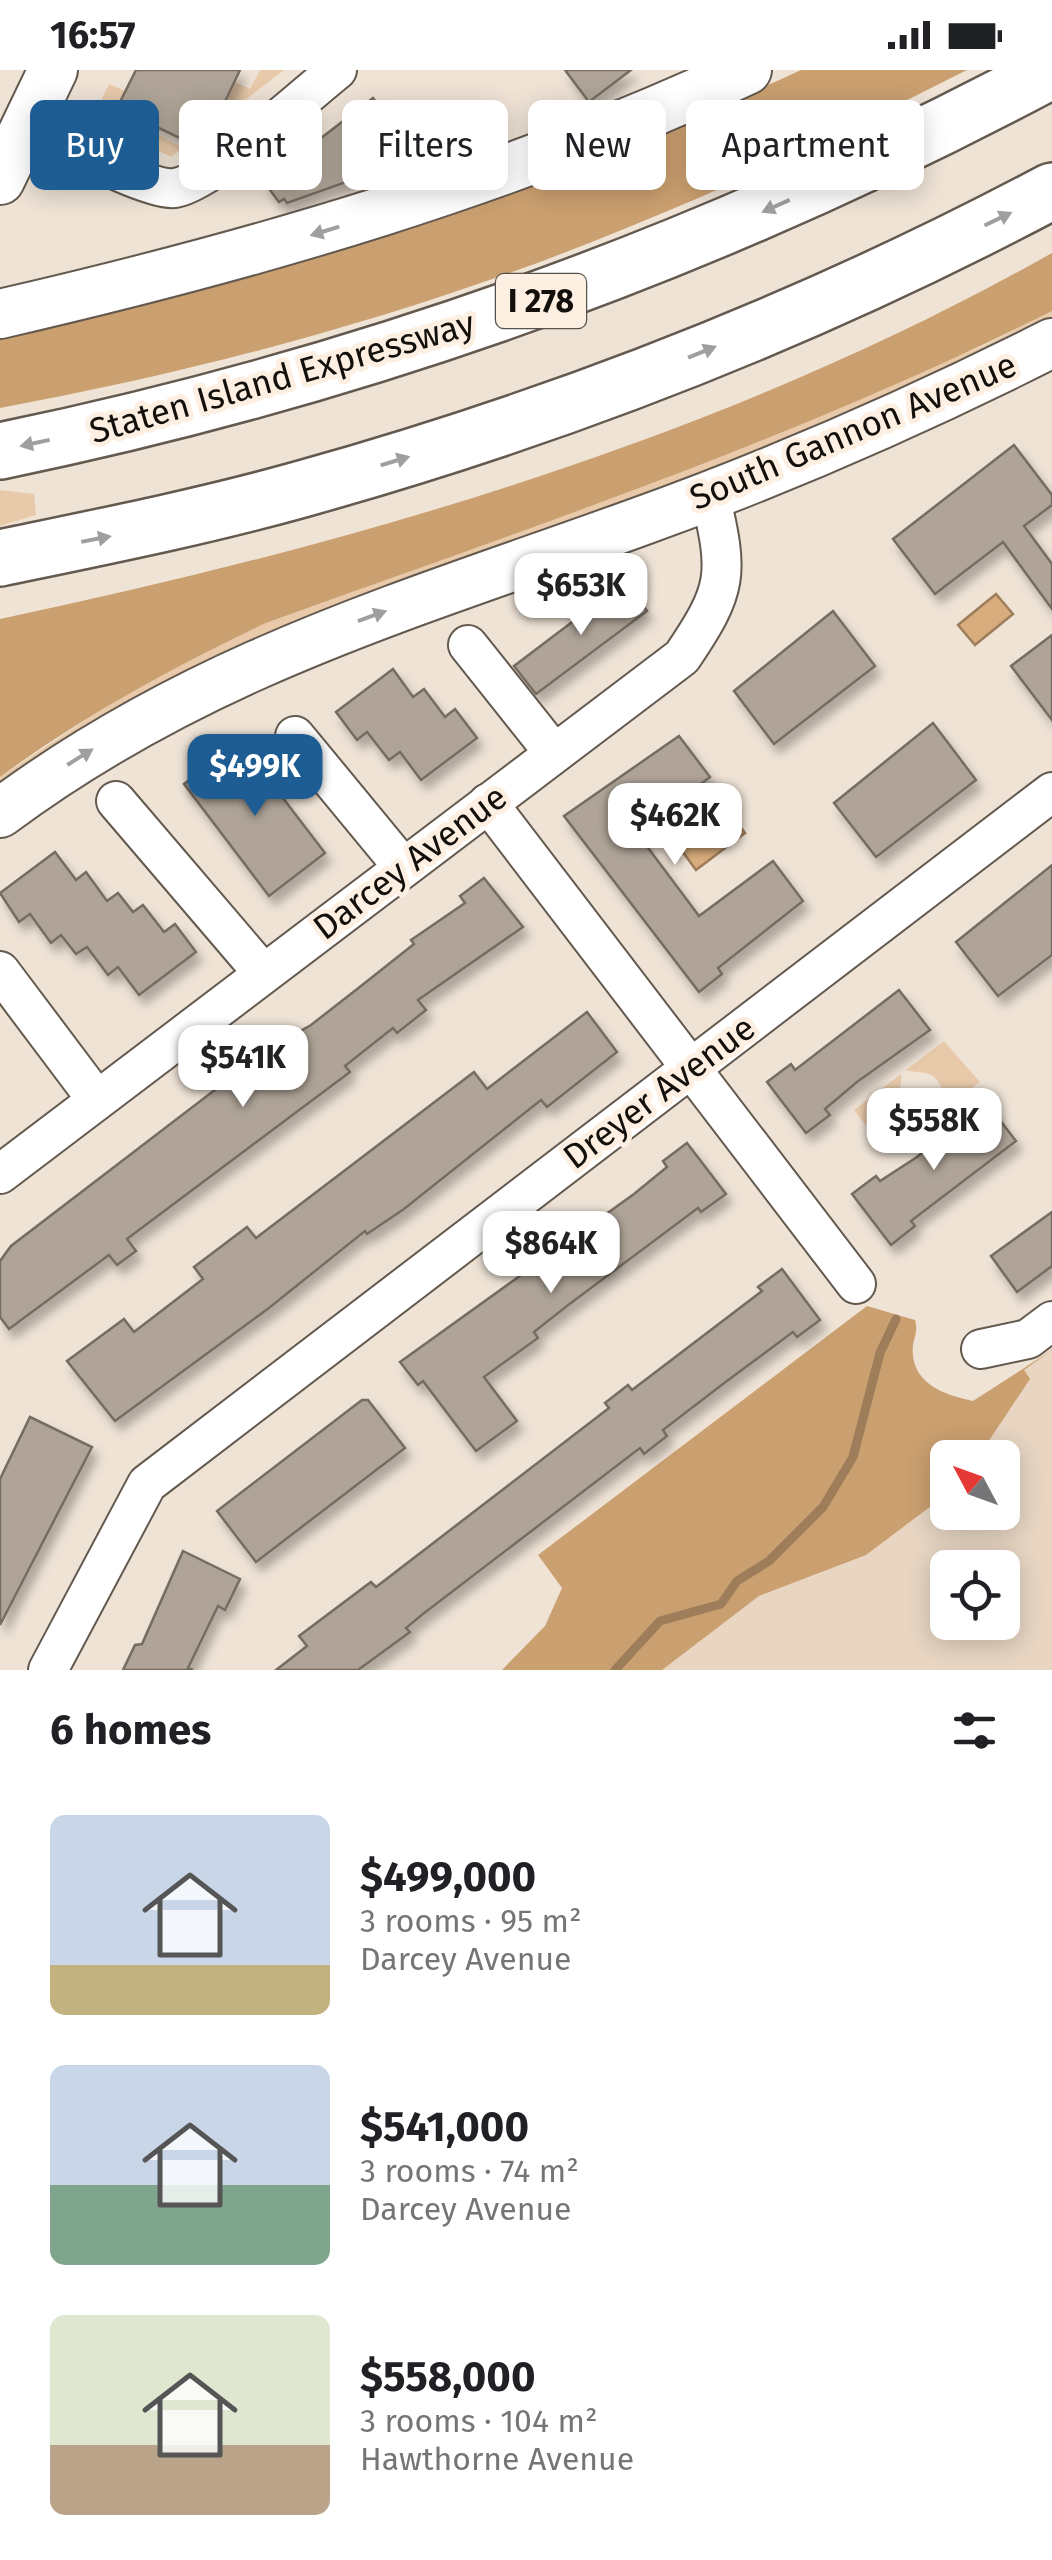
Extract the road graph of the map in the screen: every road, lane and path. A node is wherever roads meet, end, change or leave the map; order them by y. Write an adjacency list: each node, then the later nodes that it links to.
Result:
1 (53, 70): 5 (main road)
2 (337, 70): 5 (street)
3 (747, 70): 8 (main road, one-way to 8)
4 (1052, 70): 10 (highway, Staten Island Expressway / I 278, one-way to 10)
5 (26, 126): 6 (main road)
6 (0, 180)
7 (1052, 190): 12 (highway, one-way to 7)
8 (0, 314)
9 (1052, 343): 11 (main road, South Gannon Avenue)
10 (0, 451)
11 (710, 495): 15 (street, Darcey Avenue); 19 (main road, South Gannon Avenue, one-way to 11)
12 (0, 558)
13 (468, 645): 15 (street)
14 (295, 736): 20 (street)
15 (554, 753): 18 (street, Darcey Avenue)
16 (1052, 792): 23 (street, Dreyer Avenue)
17 (116, 801): 22 (street)
18 (488, 802): 20 (street, Darcey Avenue); 23 (street)
19 (0, 813)
20 (403, 867): 22 (street, Darcey Avenue)
21 (0, 971): 24 (street)
22 (264, 974): 24 (street, Darcey Avenue)
23 (690, 1068): 26 (street); 29 (street, Dreyer Avenue)
24 (97, 1100): 25 (street, Darcey Avenue)
25 (0, 1174)
26 (856, 1284)
27 (1052, 1321): 28 (street)
28 (980, 1349)
29 (48, 1670)

